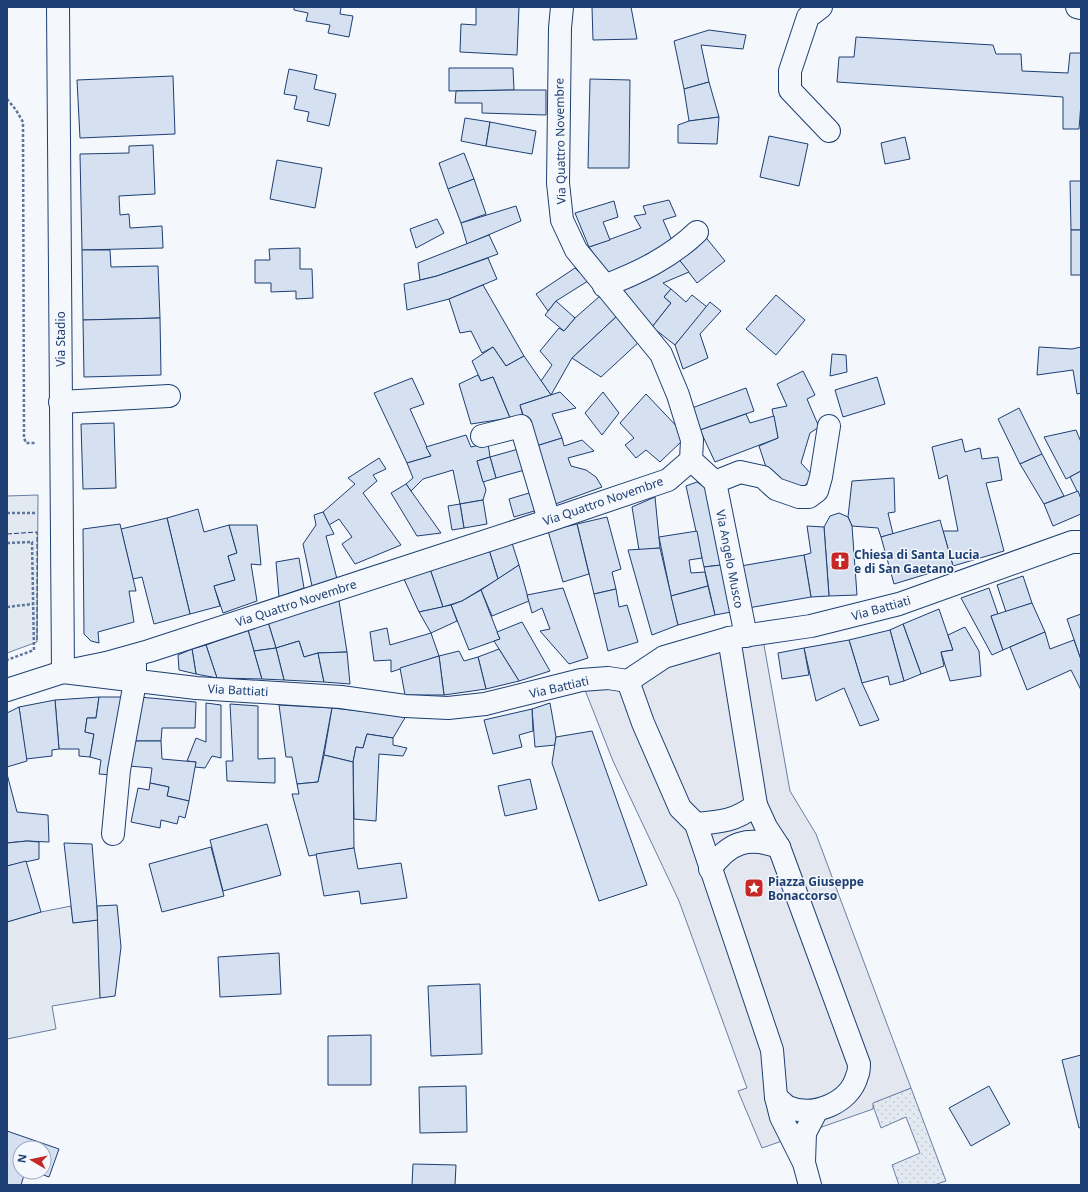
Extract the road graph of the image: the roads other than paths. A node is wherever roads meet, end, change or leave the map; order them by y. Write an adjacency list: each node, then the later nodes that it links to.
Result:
1 (58, 7): 10 (street, Via Stadio)
2 (562, 7): 8 (street, Via Quattro Novembre)
3 (821, 7): 6 (street)
4 (1077, 7): 5 (street)
5 (1081, 8)
6 (829, 131)
7 (697, 232): 8 (street)
8 (604, 286): 13 (street, Via Quattro Novembre)
9 (169, 396): 10 (street)
10 (60, 402): 19 (street, Via Stadio)
11 (829, 426): 14 (street)
12 (482, 436): 15 (street)
13 (691, 460): 14 (street); 15 (street, Via Quattro Novembre)
14 (715, 482): 17 (street, Via Angelo Musco)
15 (550, 520): 18 (street, Via Quattro Novembre)
16 (1081, 542): 17 (street, Via Battiati)
17 (738, 637): 20 (street, Via Battiati); 23 (street, Via Angelo Musco)
18 (134, 654): 19 (street, Via Quattro Novembre); 21 (street)
19 (64, 672): 21 (street, Via Battiati); 22 (street, Via Quattro Novembre)
20 (628, 681): 21 (street, Via Battiati); 24 (street)
21 (135, 682): 25 (street)
22 (7, 690)
23 (756, 805): 24 (street); 26 (street, Via Angelo Musco)
24 (696, 824): 27 (street)
25 (113, 834)
26 (779, 847): 27 (street); 29 (street, Via Angelo Musco)
27 (710, 868): 28 (street)
28 (776, 1097): 29 (street); 30 (street)
29 (817, 1110): 30 (street)
30 (804, 1163): 31 (street)
31 (810, 1185)

